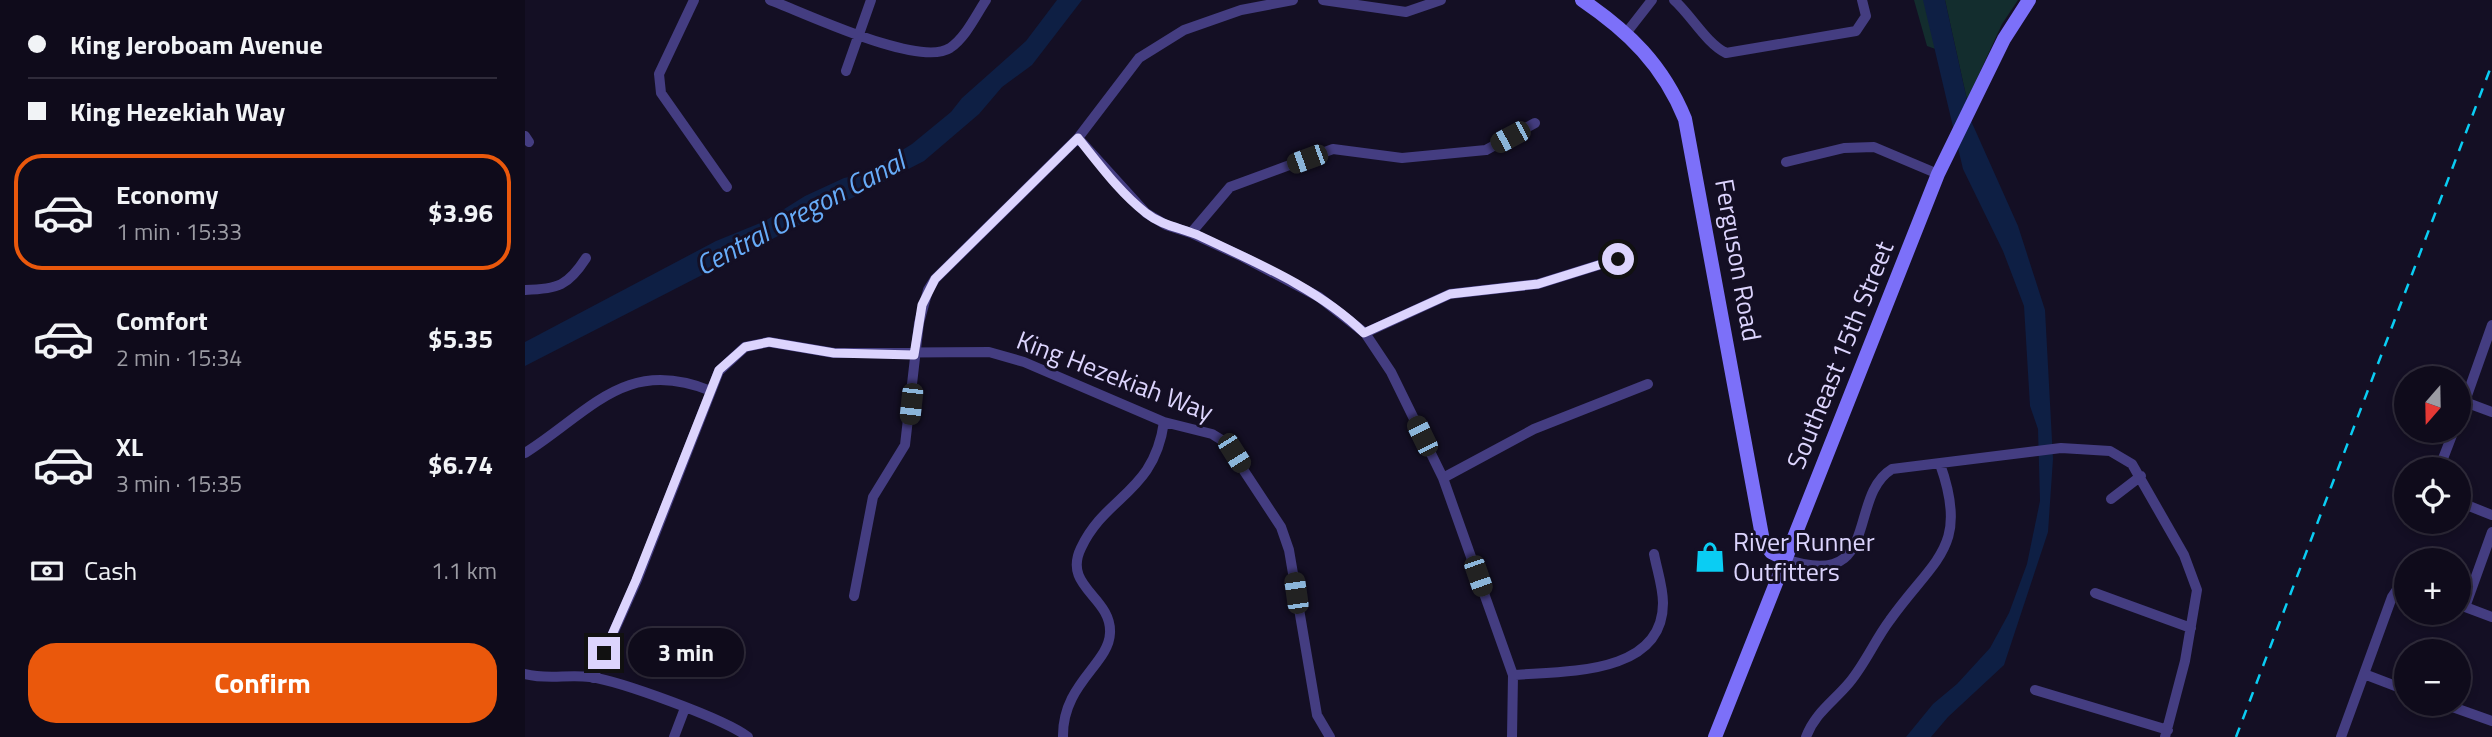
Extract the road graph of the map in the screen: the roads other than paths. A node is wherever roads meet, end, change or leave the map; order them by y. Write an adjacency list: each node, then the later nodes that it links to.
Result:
1 (694, 0): 20 (street)
2 (770, 0): 14 (street)
3 (871, 0): 14 (street)
4 (986, 0): 14 (street)
5 (1293, 0): 17 (street)
6 (1323, 0): 7 (street)
7 (1441, 0)
8 (1582, 0): 13 (main road, Ferguson Road)
9 (1652, 0): 13 (street)
10 (1674, 0): 11 (street)
11 (1862, 0)
12 (2029, 0): 19 (main road, Southeast 15th Street)
13 (1627, 32): 43 (main road, Ferguson Road)
14 (859, 34): 15 (street)
15 (846, 71)
16 (1535, 123): 21 (street)
17 (1078, 138): 21 (street); 27 (street)
18 (1786, 162): 19 (street)
19 (1938, 174): 43 (main road, Southeast 15th Street)
20 (727, 187)
21 (1191, 233): 26 (street)
22 (586, 258): 24 (street)
23 (1618, 259): 26 (street)
24 (525, 290)
25 (2492, 325): 29 (street)
26 (1364, 333): 37 (street)
27 (914, 355): 30 (street, King Hezekiah Way); 33 (street, King Hezekiah Way); 47 (street)
28 (1648, 384): 37 (street)
29 (2471, 385)
30 (711, 391): 34 (street); 54 (street, King Hezekiah Way)
31 (2471, 404): 32 (street)
32 (2492, 412)
33 (1164, 422): 63 (street); 64 (street, King Hezekiah Way)
34 (525, 453)
35 (1940, 464): 36 (street); 43 (street); 67 (street)
36 (2141, 476): 38 (street); 50 (street)
37 (1443, 478): 53 (street)
38 (2111, 499)
39 (2471, 507): 40 (street)
40 (2492, 515)
41 (2492, 532): 44 (street)
42 (1654, 554): 53 (street)
43 (1785, 559): 66 (main road, Southeast 15th Street)
44 (2471, 584)
45 (2095, 593): 50 (street)
46 (2394, 595): 52 (street)
47 (854, 596)
48 (2471, 609): 49 (street)
49 (2492, 617)
50 (2192, 628): 60 (street)
51 (525, 674): 54 (street)
52 (2364, 674): 55 (street); 68 (street)
53 (1513, 675): 65 (street)
54 (593, 678): 57 (street)
55 (2394, 685)
56 (2035, 690): 60 (street)
57 (685, 708): 61 (street); 62 (street)
58 (2471, 714): 59 (street)
59 (2492, 722)
60 (2167, 733)
61 (674, 737)
62 (748, 737)
63 (1063, 737)
64 (1330, 737)
65 (1512, 737)
66 (1715, 737)
67 (1806, 737)
68 (2341, 737)

